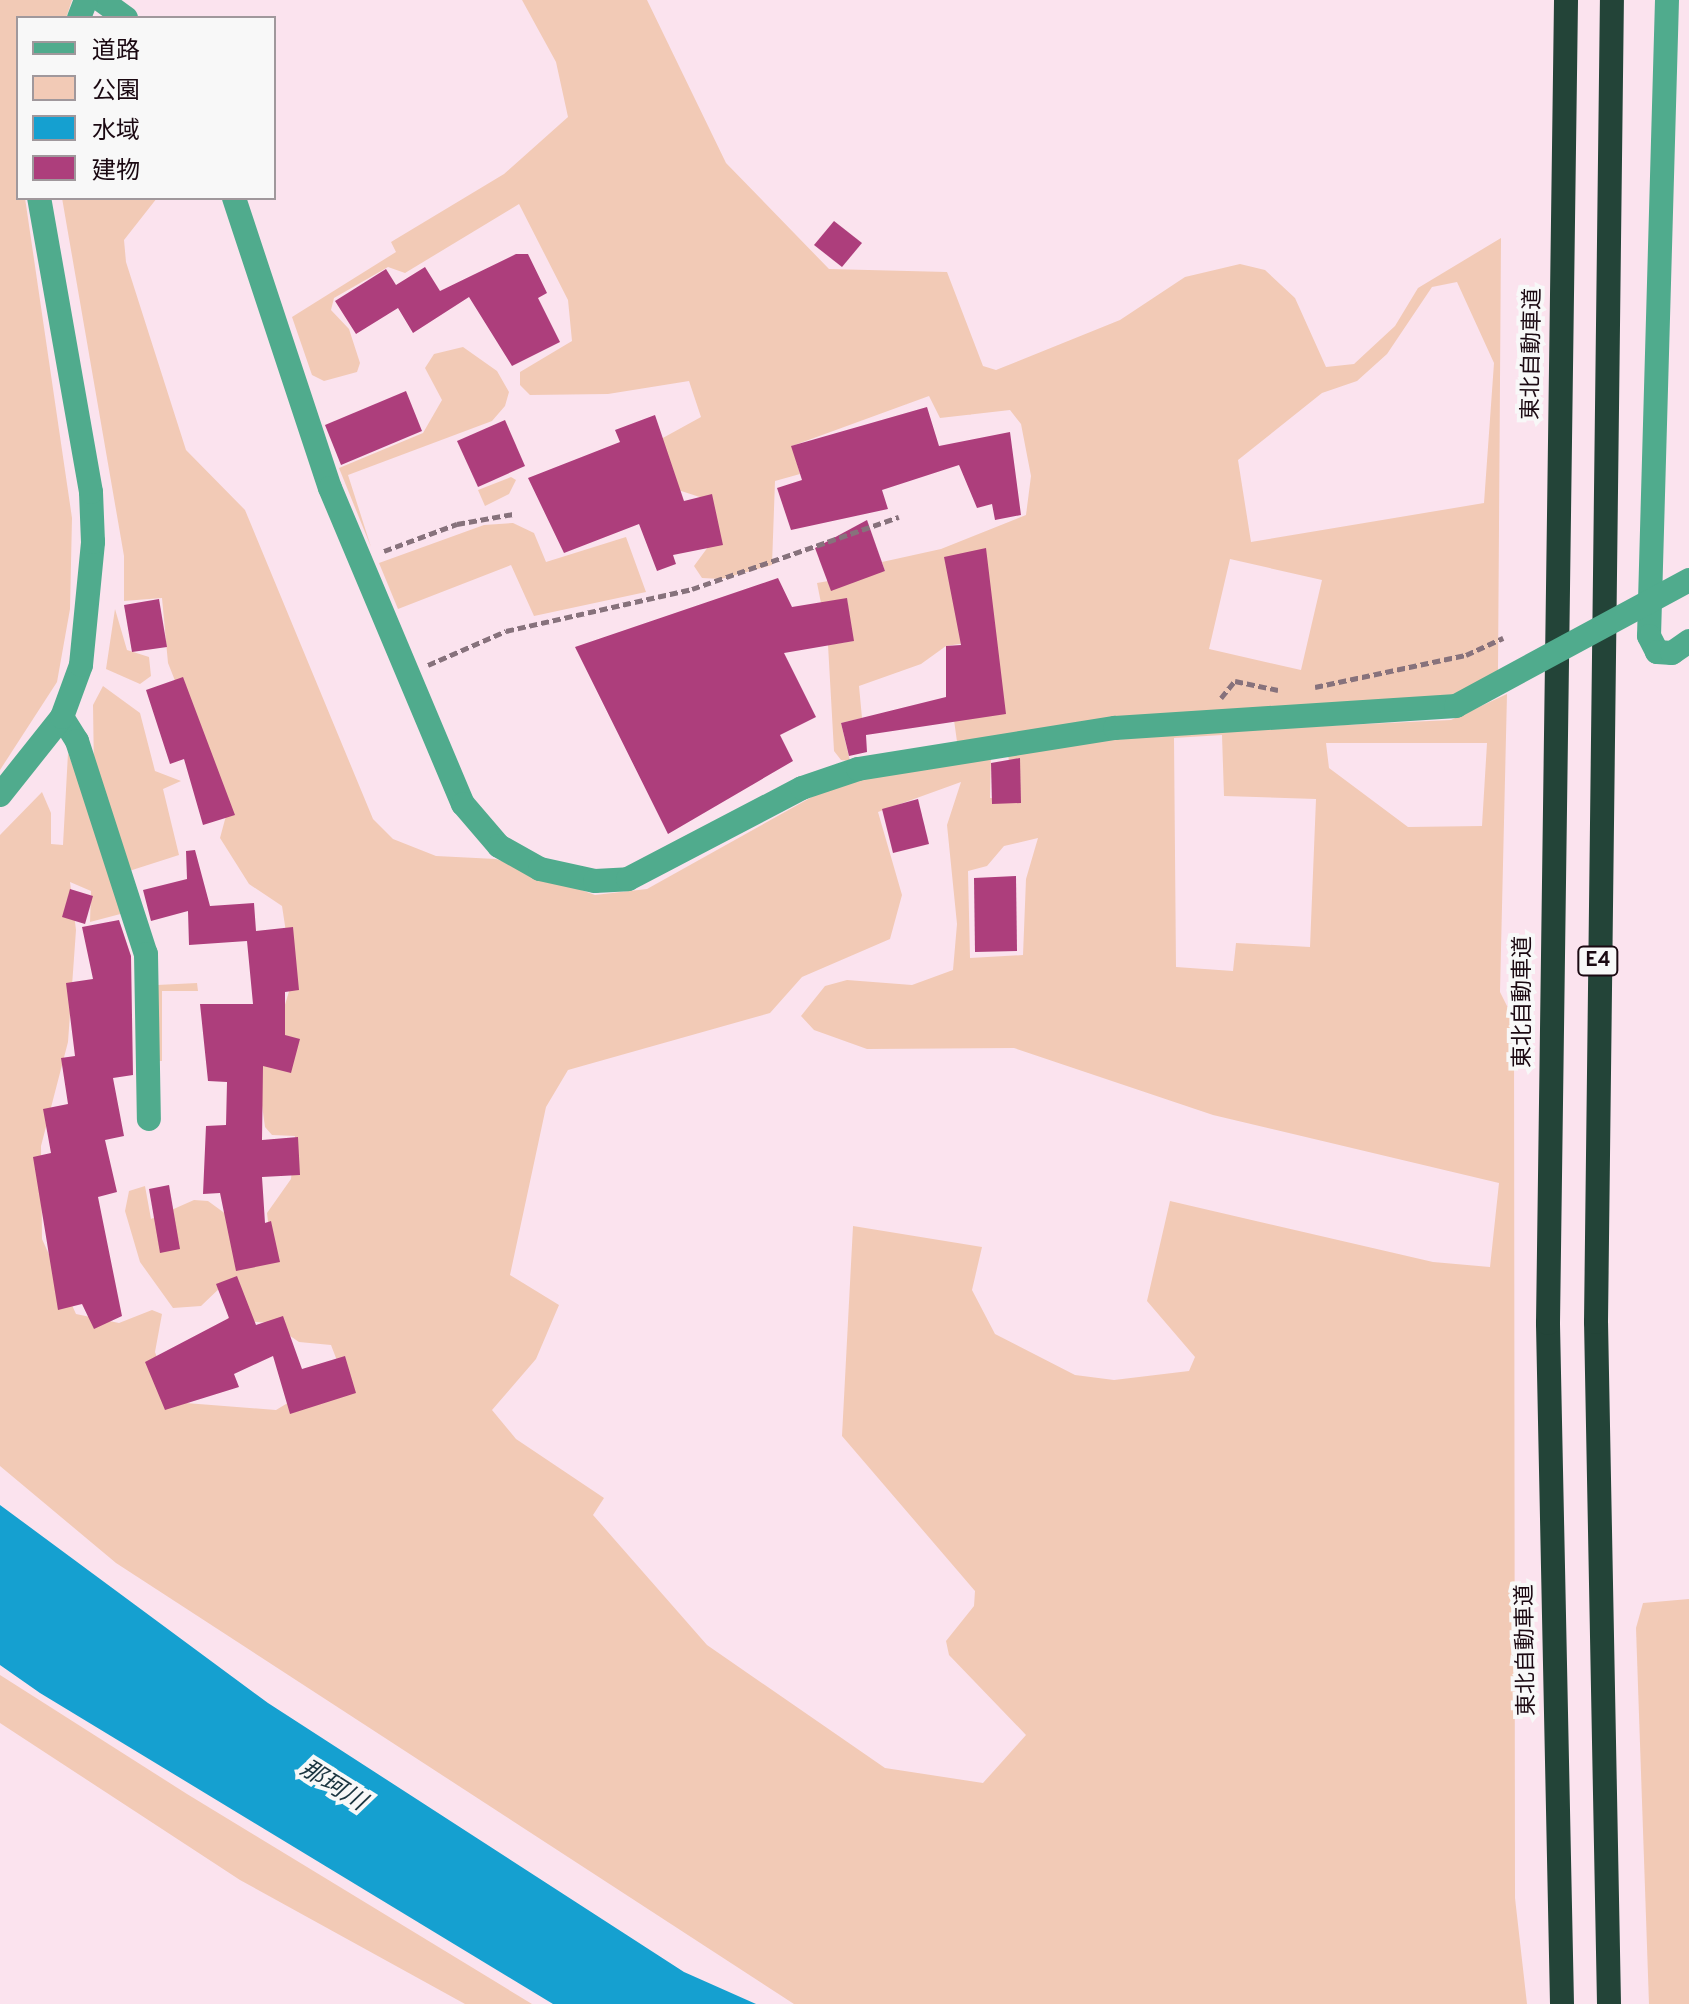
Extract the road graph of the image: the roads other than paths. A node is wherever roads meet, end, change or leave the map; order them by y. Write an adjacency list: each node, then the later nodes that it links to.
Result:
1 (101, 0): 5 (street)
2 (1566, 0): 13 (highway, 東北自動車道 / E4)
3 (1612, 0): 14 (highway, E4)
4 (1667, 0): 9 (street)
5 (123, 16)
6 (39, 200): 10 (street)
7 (235, 200): 8 (street, bridge)
8 (1689, 580)
9 (1689, 641)
10 (62, 717): 11 (street); 12 (street)
11 (0, 795)
12 (149, 1119)
13 (1562, 2004)
14 (1609, 2004)

